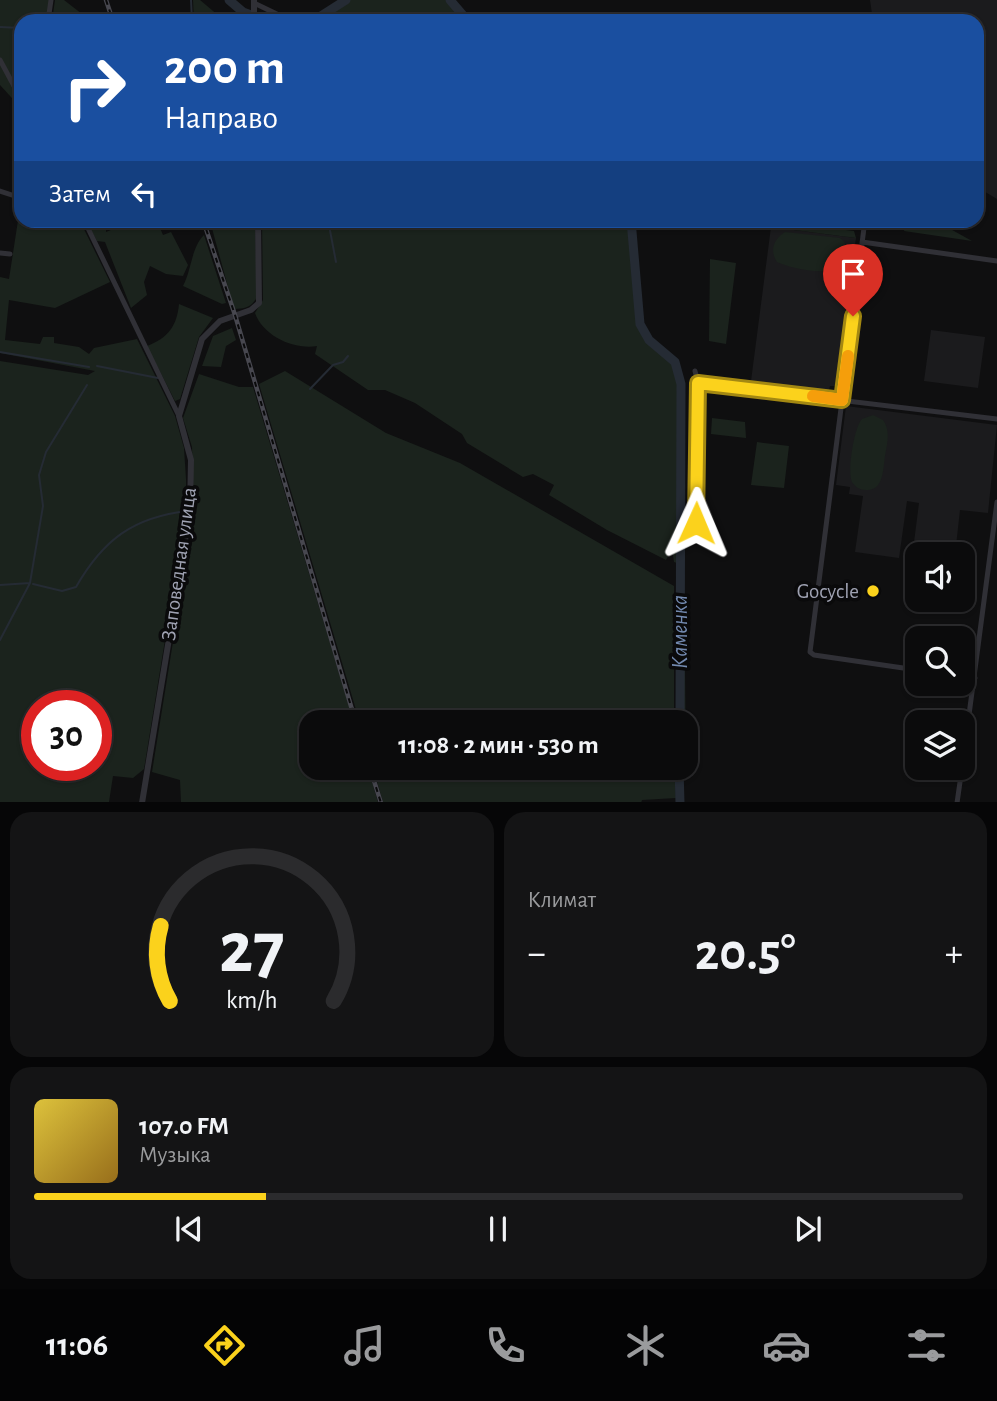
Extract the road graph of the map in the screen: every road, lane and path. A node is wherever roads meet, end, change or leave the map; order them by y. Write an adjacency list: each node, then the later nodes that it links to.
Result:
1 (254, 4): 2 (street)
2 (277, 14)
3 (0, 60): 4 (street)
4 (14, 86)
5 (88, 228): 15 (street, Заповедная улица)
6 (258, 228): 15 (street)
7 (864, 228): 8 (street)
8 (862, 242): 11 (street); 14 (street)
9 (0, 253): 10 (street)
10 (10, 254)
11 (997, 261)
12 (695, 371): 13 (street)
13 (698, 383): 14 (street); 19 (street)
14 (842, 400): 16 (street); 20 (street)
15 (179, 416): 23 (street, Заповедная улица)
16 (997, 419)
17 (997, 502): 18 (street)
18 (996, 520): 21 (street)
19 (696, 523)
20 (905, 668)
21 (975, 678)
22 (960, 780): 24 (street)
23 (142, 802)
24 (957, 802)

